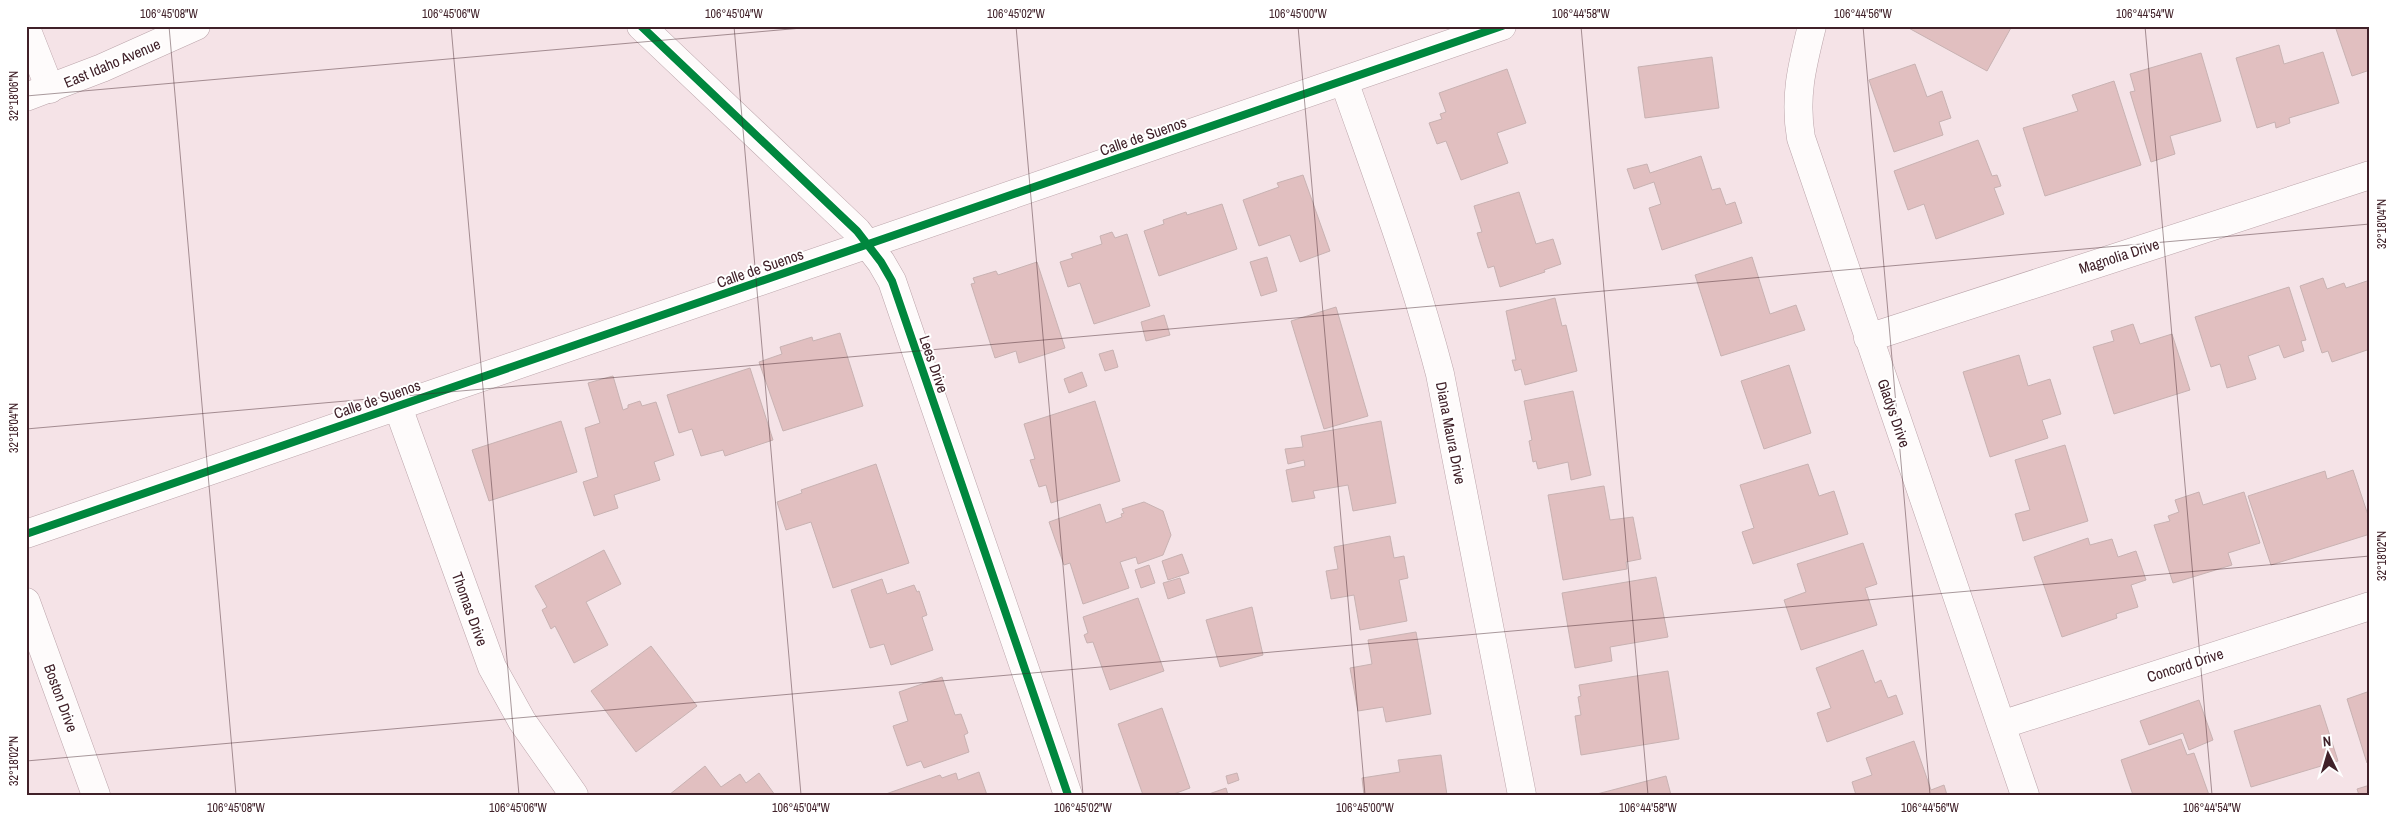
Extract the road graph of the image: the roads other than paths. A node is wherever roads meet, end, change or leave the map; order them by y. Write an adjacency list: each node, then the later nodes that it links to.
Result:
1 (196, 26): 7 (street, East Idaho Avenue)
2 (641, 26): 9 (street, Lees Drive)
3 (1502, 26): 6 (street, Calle de Suenos)
4 (1812, 26): 10 (street, Gladys Drive)
5 (26, 28): 7 (street)
6 (1344, 81): 9 (street, Calle de Suenos); 19 (street, Diana Maura Drive)
7 (38, 93)
8 (2370, 175): 10 (street, Magnolia Drive)
9 (869, 245): 11 (street, Calle de Suenos); 18 (street, Lees Drive)
10 (1868, 338): 15 (street, Gladys Drive)
11 (398, 407): 12 (street, Calle de Suenos); 17 (street, Thomas Drive)
12 (26, 534)
13 (26, 602): 16 (street, Boston Drive)
14 (2370, 606): 15 (street, Concord Drive)
15 (2001, 725): 20 (street, Gladys Drive)
16 (96, 795)
17 (574, 795)
18 (1068, 795)
19 (1522, 795)
20 (2025, 795)

